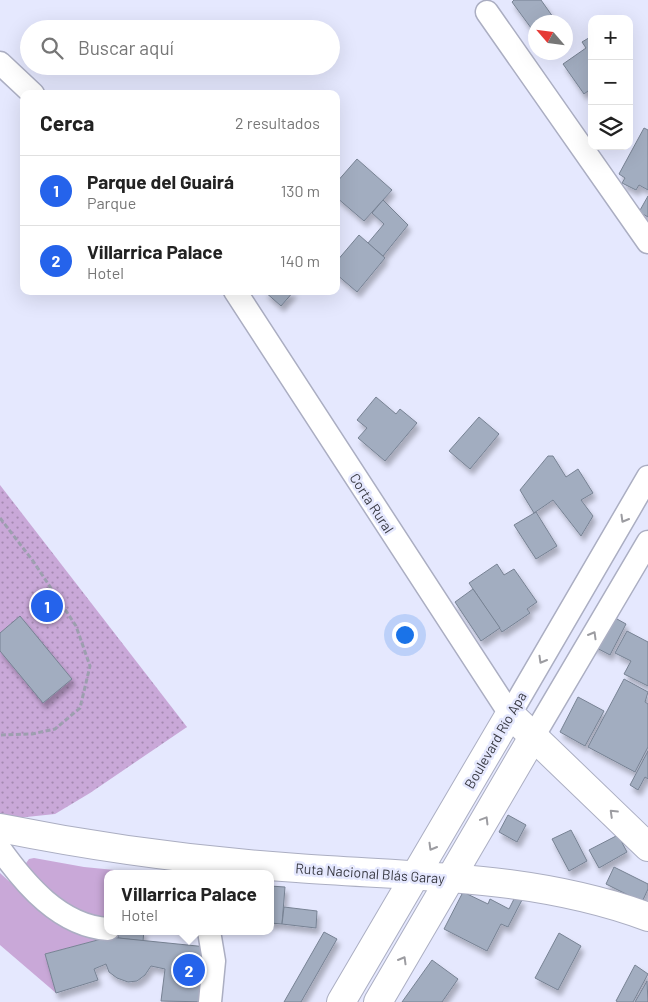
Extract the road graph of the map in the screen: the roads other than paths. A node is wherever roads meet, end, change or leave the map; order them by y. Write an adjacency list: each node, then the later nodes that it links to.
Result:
1 (486, 12): 4 (street)
2 (0, 63): 3 (street)
3 (29, 90)
4 (648, 242)
5 (238, 295): 8 (street, Corta Rural)
6 (648, 477): 8 (street, Boulevard Río Apa, one-way to 8)
7 (648, 542): 9 (street, one-way to 7)
8 (510, 714): 9 (main road); 16 (main road, Boulevard Río Apa, one-way to 16)
9 (533, 737): 11 (main road, one-way to 9); 17 (main road, one-way to 9)
10 (0, 828): 13 (main road, Ruta Nacional Blás Garay)
11 (648, 847)
12 (0, 849): 19 (street)
13 (215, 868): 14 (main road, Ruta Nacional Blás Garay)
14 (265, 870)
15 (274, 870): 16 (main road, Ruta Nacional Blás Garay)
16 (415, 876): 17 (main road, Ruta Nacional Blás Garay); 22 (main road, Boulevard Río Apa)
17 (450, 878): 18 (main road, Ruta Nacional Blás Garay); 23 (main road, one-way to 17)
18 (648, 917)
19 (104, 928)
20 (210, 935): 21 (street)
21 (210, 1002)
22 (341, 1002)
23 (378, 1002)

